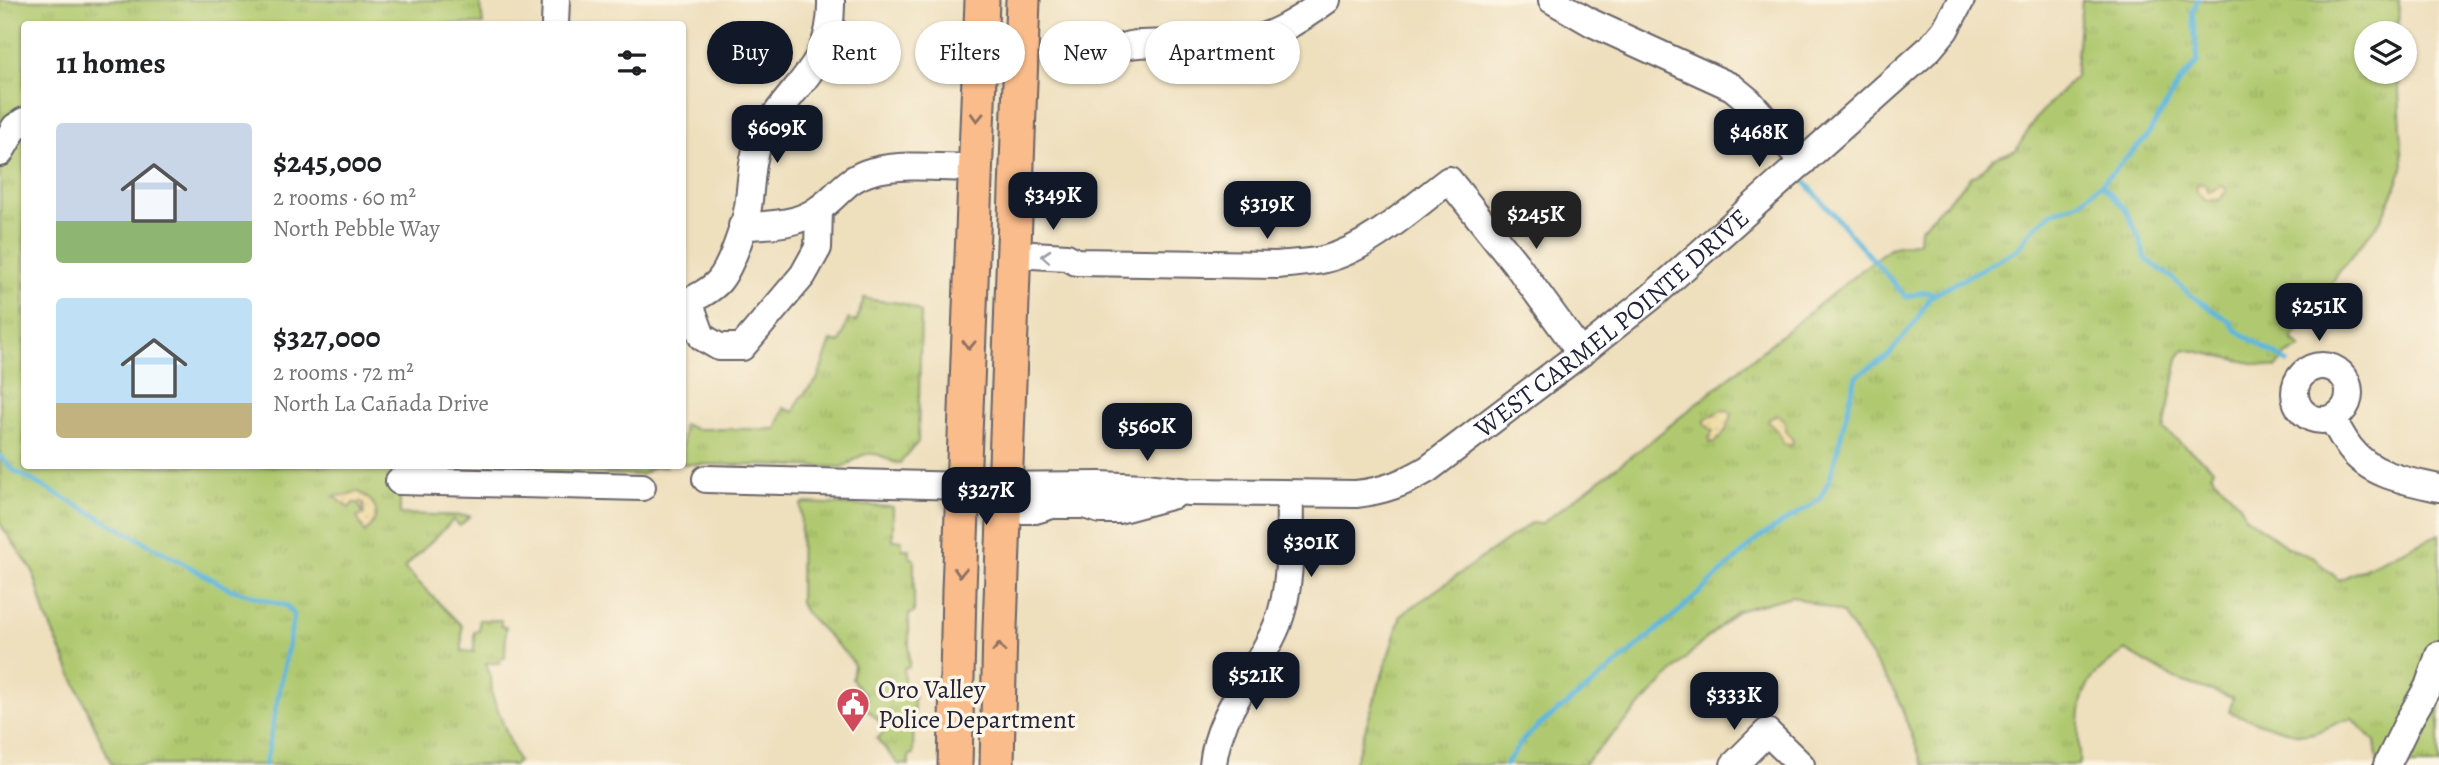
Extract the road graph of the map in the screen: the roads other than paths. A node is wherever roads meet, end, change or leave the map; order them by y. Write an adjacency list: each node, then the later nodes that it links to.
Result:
1 (556, 0): 8 (street)
2 (831, 0): 15 (street)
3 (982, 0): 13 (main road, one-way to 13)
4 (1023, 0): 16 (main road)
5 (1327, 0): 9 (street)
6 (1552, 0): 12 (street)
7 (1961, 0): 12 (street, WEST CARMEL POINTE DRIVE)
8 (555, 21)
9 (1131, 45)
10 (21, 123): 11 (street)
11 (0, 153)
12 (1803, 162): 18 (street, WEST CARMEL POINTE DRIVE)
13 (976, 168): 14 (street); 22 (main road, one-way to 22)
14 (819, 209): 15 (street); 17 (street)
15 (743, 226): 17 (street)
16 (1015, 254): 18 (street, one-way to 16); 27 (main road)
17 (686, 302)
18 (1581, 353): 25 (street, WEST CARMEL POINTE DRIVE)
19 (2332, 419): 24 (street)
20 (706, 479): 22 (street, WEST CARMEL POINTE DRIVE)
21 (399, 481): 23 (street)
22 (963, 485): 27 (street, WEST CARMEL POINTE DRIVE); 29 (main road, one-way to 29)
23 (642, 487)
24 (2439, 488)
25 (1290, 494): 26 (street, WEST CARMEL POINTE DRIVE); 31 (street)
26 (1100, 498): 27 (street, WEST CARMEL POINTE DRIVE); 27 (street, WEST CARMEL POINTE DRIVE)
27 (1015, 502): 30 (main road, one-way to 27)
28 (2439, 655): 34 (street)
29 (955, 765)
30 (997, 765)
31 (1213, 765)
32 (1734, 765): 33 (street)
33 (1801, 765)
34 (2388, 765)

